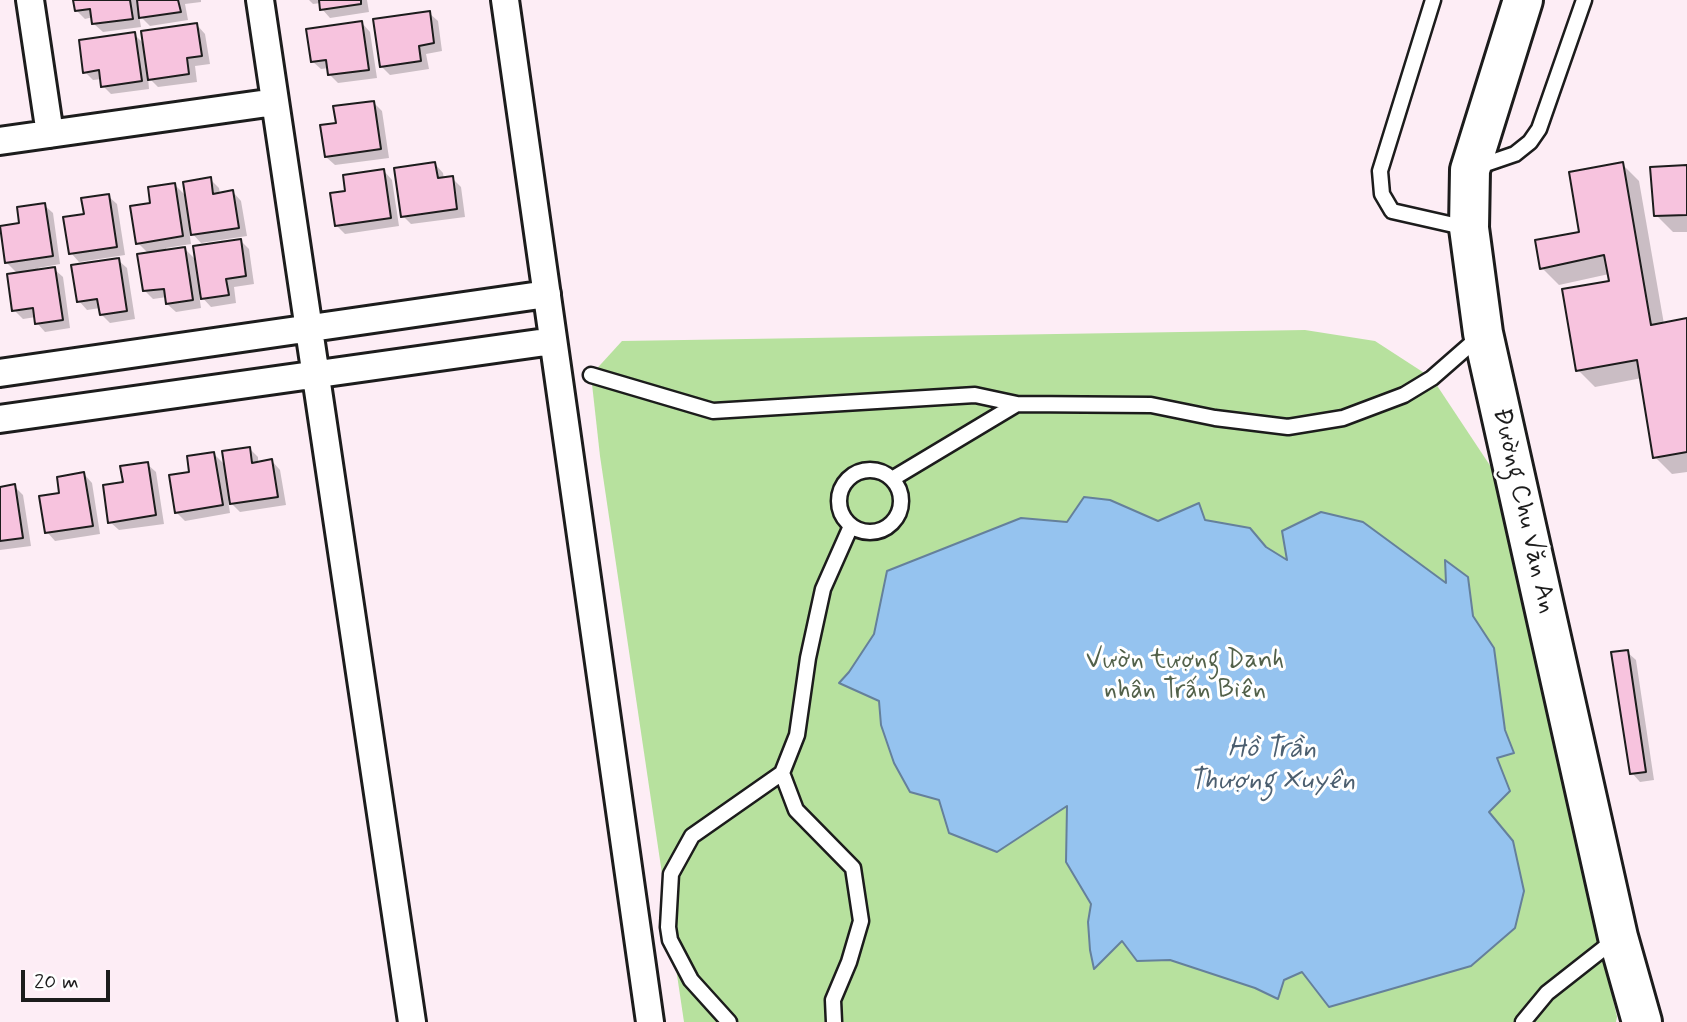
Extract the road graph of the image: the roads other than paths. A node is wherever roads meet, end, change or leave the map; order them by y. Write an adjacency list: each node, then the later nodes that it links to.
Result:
1 (30, 0): 8 (street)
2 (260, 0): 7 (street)
3 (505, 0): 12 (street)
4 (1433, 0): 11 (lane)
5 (1523, 0): 10 (main road, Đường Chu Văn An)
6 (1584, 0): 10 (lane)
7 (275, 102): 8 (street); 13 (street)
8 (50, 134): 9 (street)
9 (0, 141)
10 (1470, 170): 11 (main road, Đường Chu Văn An)
11 (1469, 228): 14 (main road, Đường Chu Văn An)
12 (547, 294): 13 (street); 15 (street)
13 (309, 328): 16 (street); 17 (street)
14 (1483, 333): 19 (lane); 24 (main road, Đường Chu Văn An)
15 (553, 341): 17 (street); 26 (street)
16 (0, 373)
17 (316, 375): 20 (street); 25 (street)
18 (591, 375): 19 (lane)
19 (1017, 404): 21 (lane)
20 (0, 419)
21 (892, 479): 22 (lane); 22 (lane)
22 (851, 526): 23 (lane)
23 (782, 773): 27 (lane); 28 (lane)
24 (1618, 937): 29 (lane); 30 (main road, Đường Chu Văn An)
25 (412, 1022)
26 (650, 1022)
27 (729, 1022)
28 (834, 1022)
29 (1523, 1022)
30 (1642, 1022)

